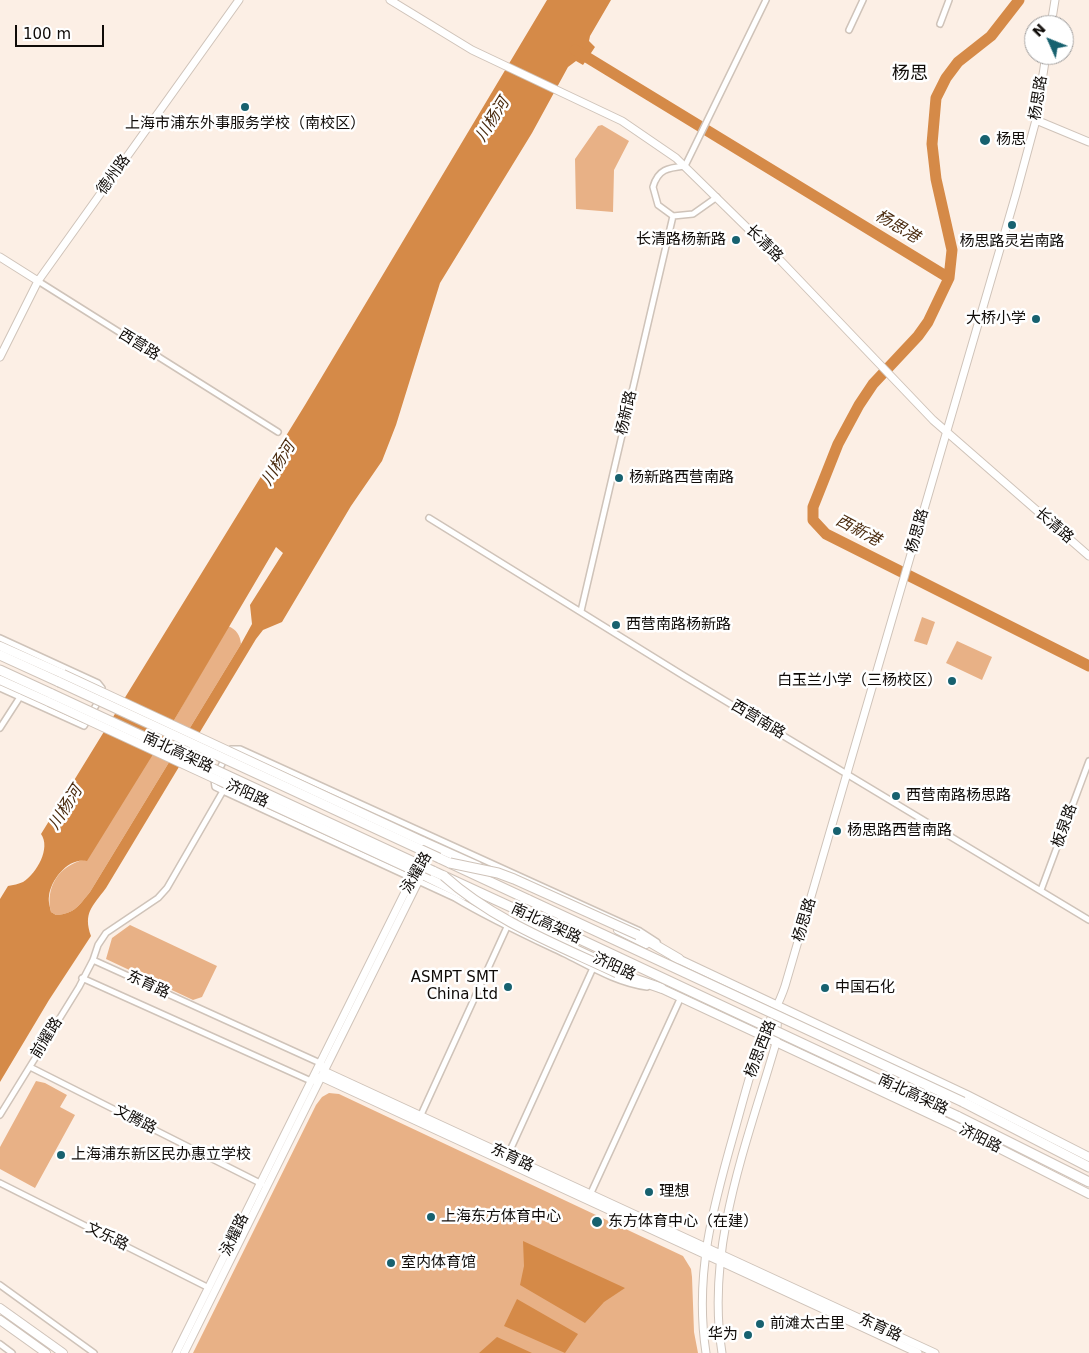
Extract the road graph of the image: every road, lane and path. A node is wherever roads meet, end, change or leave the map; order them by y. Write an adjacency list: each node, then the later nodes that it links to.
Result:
1 (239, 0): 17 (street, 德州路)
2 (390, 0): 13 (street, 长清路)
3 (766, 0): 13 (street)
4 (863, 0): 9 (street)
5 (949, 0): 8 (street)
6 (1055, 0): 7 (street)
7 (1053, 15)
8 (940, 24)
9 (849, 30)
10 (1044, 65): 11 (street, 杨思路)
11 (1036, 120): 12 (street); 20 (street, 杨思路)
12 (1089, 142)
13 (685, 166): 14 (street, 长清路); 15 (street)
14 (717, 197): 15 (street); 20 (street, 长清路)
15 (673, 216): 23 (street, 杨新路)
16 (0, 257): 17 (street, 西营路)
17 (38, 281): 18 (street, 德州路); 19 (street, 西营路)
18 (0, 357)
19 (278, 432)
20 (946, 432): 22 (street, 长清路); 33 (street, 杨思路)
21 (429, 518): 23 (street, 西营南路)
22 (1089, 556)
23 (581, 611): 33 (street, 西营南路)
24 (0, 638): 30 (street)
25 (0, 646): 35 (main road, 济阳路, bridge)
26 (0, 655): 36 (highway, 南北高架路, bridge)
27 (0, 670): 38 (highway, 南北高架路, bridge)
28 (0, 680): 37 (main road, 济阳路, bridge)
29 (0, 688): 30 (street)
30 (20, 697): 31 (street)
31 (0, 728)
32 (1089, 761): 39 (street, 板泉路)
33 (847, 774): 39 (street, 西营南路); 48 (street, 杨思路)
34 (223, 791): 37 (street); 42 (street); 43 (street, 前耀路)
35 (433, 846): 37 (street, 泳耀路); 42 (main road, 济阳路)
36 (450, 863): 42 (highway, bridge); 59 (highway, 南北高架路, bridge)
37 (415, 875): 41 (street); 46 (main road, 济阳路); 51 (street, 泳耀路); 53 (street, 泳耀路)
38 (444, 876): 46 (highway, bridge); 60 (highway, 南北高架路, bridge)
39 (1041, 890): 40 (street, 西营南路)
40 (1089, 920)
41 (507, 926): 44 (street); 56 (street)
42 (679, 959): 48 (main road, 济阳路)
43 (93, 960): 45 (street, 前耀路); 51 (street, 东育路)
44 (593, 968): 46 (street); 58 (street)
45 (82, 978): 52 (street, 前耀路); 54 (street, 东育路)
46 (661, 988): 47 (main road, 济阳路)
47 (681, 997): 49 (main road, 济阳路); 64 (street)
48 (779, 1006): 49 (street, 杨思西路); 50 (street, 杨思西路); 57 (main road, 济阳路)
49 (763, 1036): 50 (main road, 济阳路); 65 (street, 杨思西路)
50 (776, 1042): 63 (main road, 济阳路); 66 (street, 杨思西路)
51 (320, 1063): 53 (street); 54 (street, 泳耀路)
52 (30, 1067): 55 (street, 前耀路); 62 (street, 文腾路)
53 (322, 1074): 54 (street); 56 (street, 东育路); 62 (street, 泳耀路)
54 (311, 1081): 62 (street, 泳耀路)
55 (0, 1115)
56 (419, 1119): 58 (street, 东育路)
57 (1089, 1157)
58 (507, 1159): 64 (street, 东育路)
59 (1089, 1166)
60 (1089, 1182)
61 (0, 1183): 68 (street, 文乐路)
62 (264, 1185): 68 (street, 泳耀路)
63 (1089, 1194)
64 (589, 1197): 65 (street, 东育路)
65 (705, 1250): 66 (street, 东育路); 78 (street, 杨思西路)
66 (720, 1257): 79 (street, 杨思西路); 80 (street, 东育路); 81 (street, 东育路)
67 (0, 1285): 75 (street)
68 (212, 1289): 76 (street, 泳耀路); 77 (street, 泳耀路)
69 (0, 1308): 74 (main road)
70 (2, 1321): 73 (main road)
71 (0, 1344): 72 (street)
72 (12, 1353)
73 (46, 1353)
74 (63, 1353)
75 (94, 1353)
76 (176, 1353)
77 (184, 1353)
78 (706, 1353)
79 (722, 1353)
80 (918, 1353)
81 (935, 1353)

